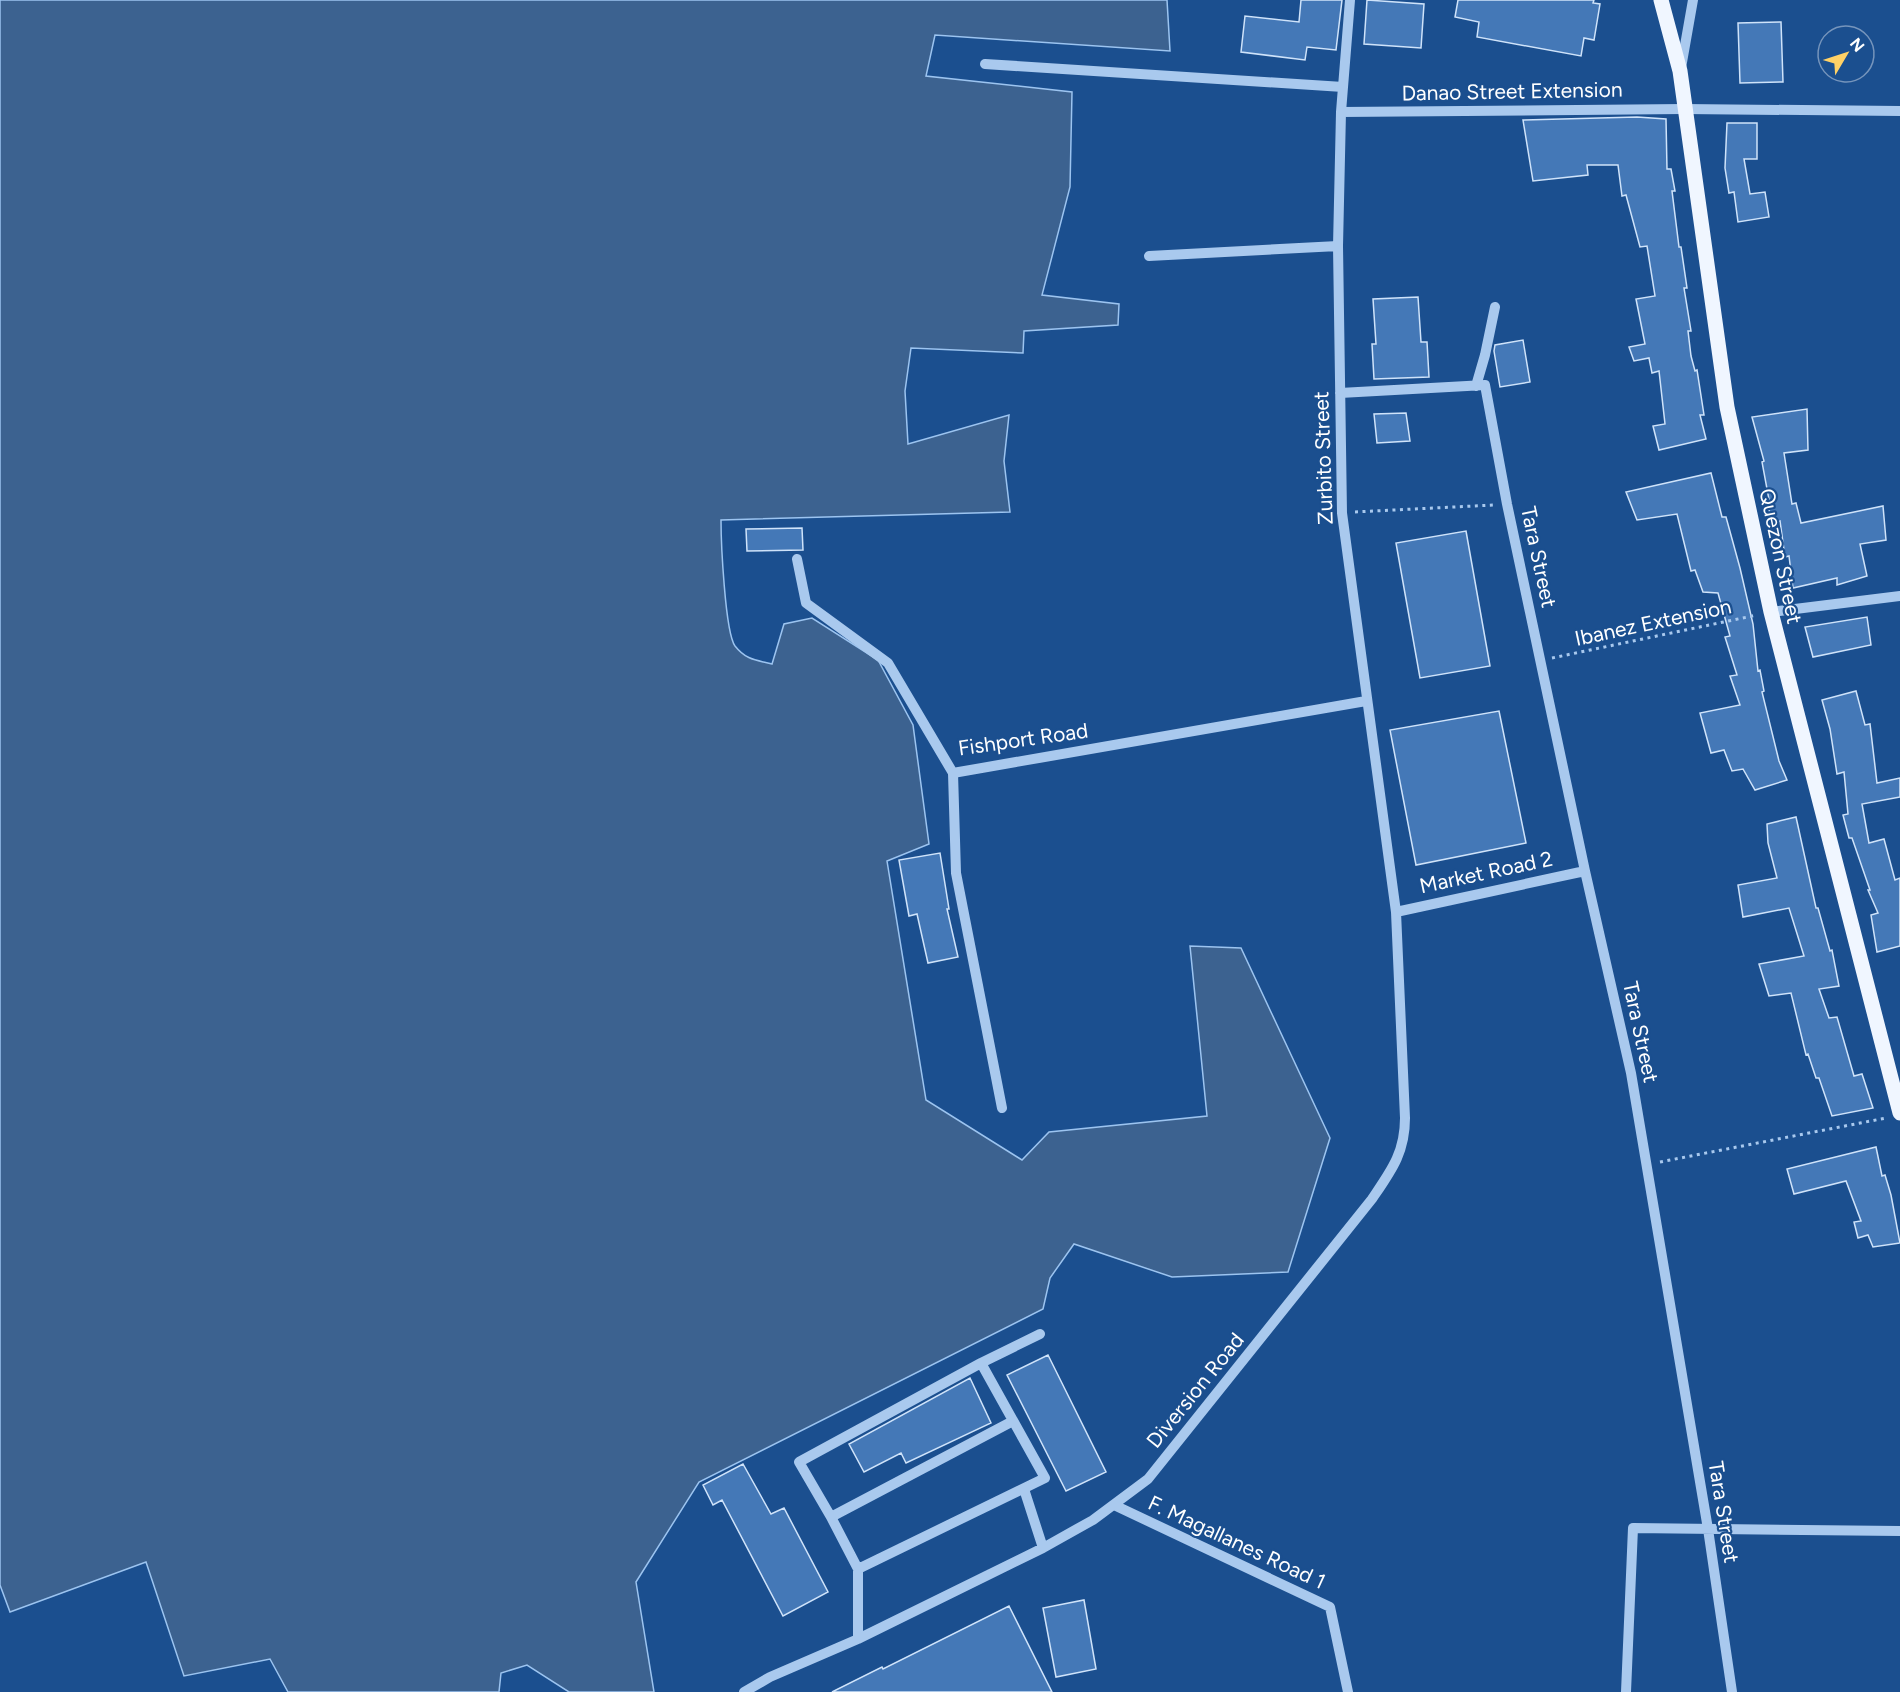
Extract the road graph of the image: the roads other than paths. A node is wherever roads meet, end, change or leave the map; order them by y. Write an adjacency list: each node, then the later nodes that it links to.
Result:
1 (1350, 0): 6 (street, Zurbito Street)
2 (1661, 0): 5 (main road, Quezon Street)
3 (1693, 0): 5 (street)
4 (985, 64): 6 (street)
5 (1680, 71): 7 (main road, Quezon Street)
6 (1343, 87): 9 (street, Zurbito Street)
7 (1684, 109): 8 (street, Danao Street Extension); 9 (street, Danao Street Extension); 17 (main road, Quezon Street)
8 (1900, 111)
9 (1341, 112): 10 (street, Zurbito Street)
10 (1338, 246): 11 (street); 14 (street, Zurbito Street)
11 (1149, 256)
12 (1495, 307): 13 (street)
13 (1480, 385): 14 (street); 20 (street, Tara Street)
14 (1340, 393): 18 (street, Zurbito Street)
15 (797, 559): 19 (street, Fishport Road)
16 (1900, 596): 17 (street)
17 (1771, 612): 23 (main road, Quezon Street)
18 (1366, 701): 19 (street, Fishport Road); 21 (street, Zurbito Street)
19 (953, 772): 22 (street)
20 (1585, 871): 21 (street, Market Road 2); 30 (street, Tara Street)
21 (1395, 912): 28 (street, Diversion Road)
22 (1002, 1108)
23 (1894, 1116)
24 (1040, 1334): 25 (street)
25 (981, 1363): 26 (street); 29 (street)
26 (1013, 1420): 27 (street); 29 (street)
27 (1024, 1489): 32 (street); 33 (street)
28 (1114, 1506): 32 (street, Diversion Road); 36 (street, F. Magallanes Road 1)
29 (831, 1517): 33 (street)
30 (1708, 1529): 31 (street); 37 (street); 38 (street, Tara Street)
31 (1900, 1531)
32 (1043, 1548): 34 (street, Diversion Road)
33 (858, 1569): 34 (street)
34 (858, 1639): 35 (street, Diversion Road)
35 (744, 1692)
36 (1348, 1692)
37 (1626, 1692)
38 (1732, 1692)

